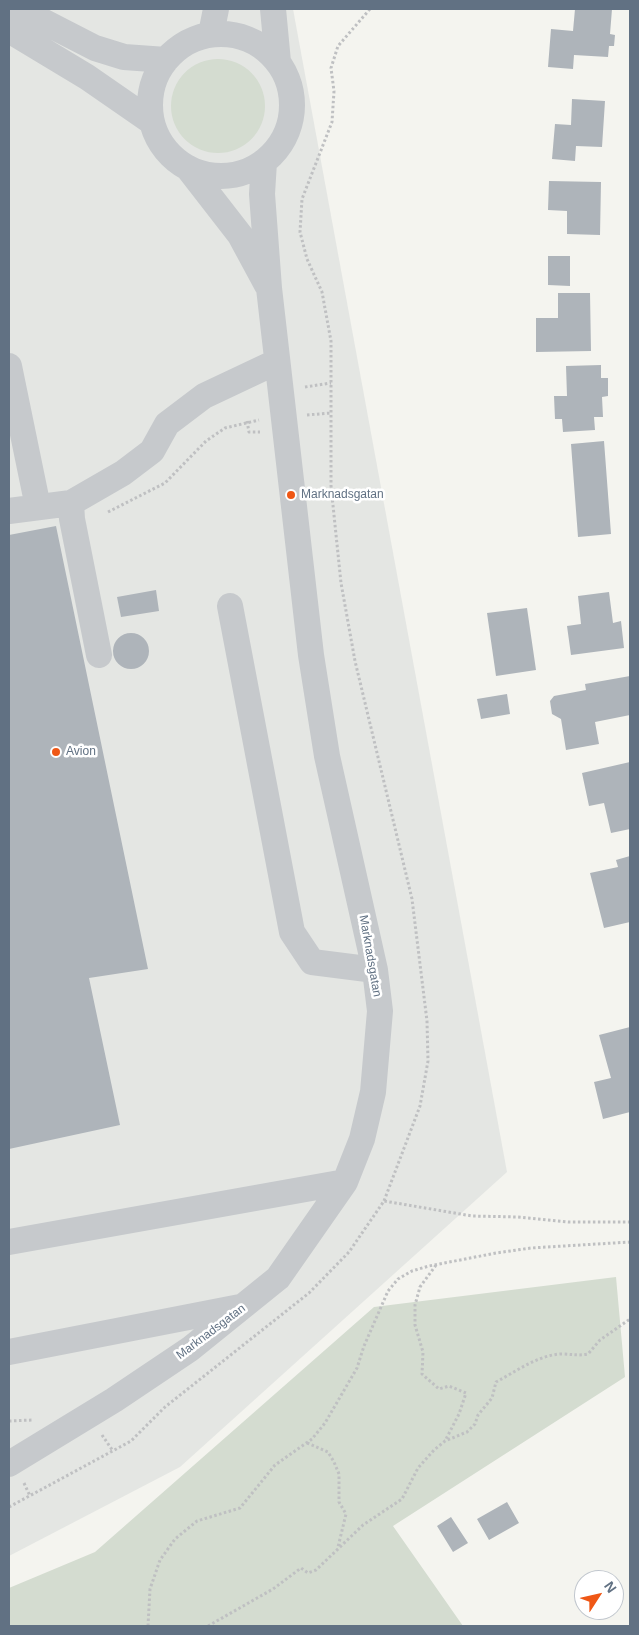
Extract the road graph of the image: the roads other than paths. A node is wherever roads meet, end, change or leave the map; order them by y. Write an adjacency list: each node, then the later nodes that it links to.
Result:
1 (19, 9): 6 (street)
2 (216, 9): 5 (street)
3 (273, 9): 7 (street)
4 (9, 30): 8 (street)
5 (211, 34): 6 (street); 7 (street)
6 (166, 60): 8 (street)
7 (278, 62): 9 (street)
8 (152, 122): 10 (street)
9 (264, 162): 10 (street); 11 (street, Marknadsgatan)
10 (188, 168): 11 (street, Marknadsgatan)
11 (268, 288): 12 (street, Marknadsgatan)
12 (276, 362): 14 (street); 19 (street, Marknadsgatan)
13 (9, 366): 15 (street)
14 (71, 503): 15 (street); 18 (street)
15 (38, 508): 16 (street)
16 (9, 511)
17 (230, 606): 19 (street)
18 (99, 655)
19 (375, 970): 20 (street, Marknadsgatan)
20 (345, 1182): 21 (street); 22 (street, Marknadsgatan)
21 (9, 1242)
22 (246, 1306): 23 (street); 24 (street, Marknadsgatan)
23 (9, 1352)
24 (9, 1464)

